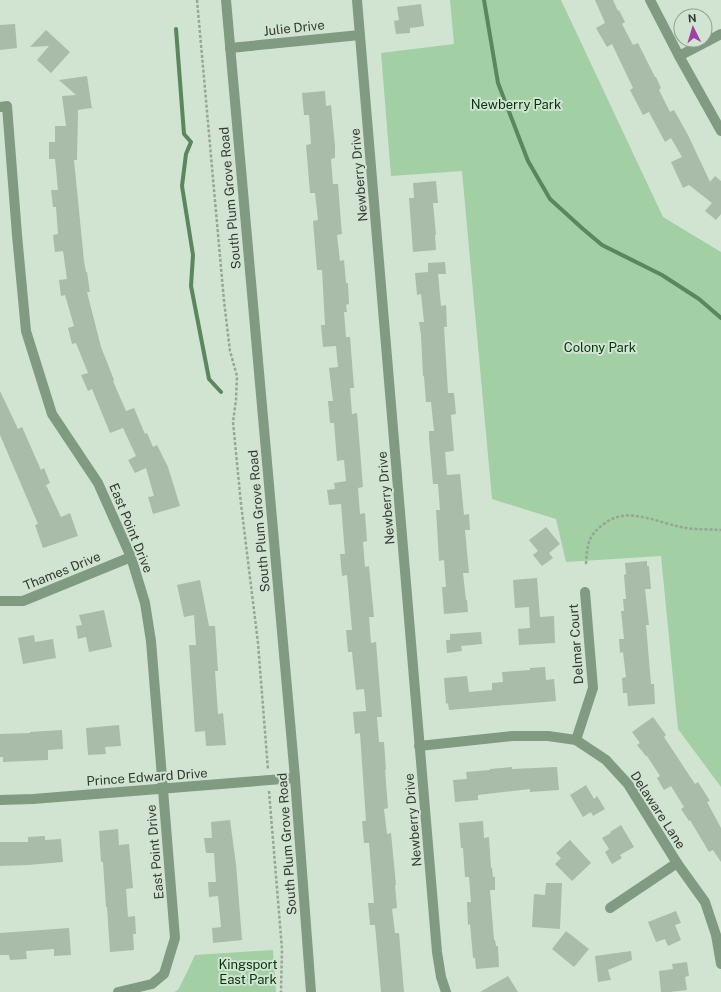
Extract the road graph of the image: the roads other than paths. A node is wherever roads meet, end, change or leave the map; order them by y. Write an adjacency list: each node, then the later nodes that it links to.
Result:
1 (226, 0): 6 (street, South Plum Grove Road)
2 (357, 0): 5 (street, Newberry Drive)
3 (650, 0): 7 (street)
4 (721, 34): 7 (street)
5 (360, 35): 6 (street, Julie Drive); 14 (street, Newberry Drive)
6 (230, 48): 15 (street, South Plum Grove Road)
7 (679, 56): 9 (street)
8 (4, 106): 10 (street, East Point Drive)
9 (721, 131)
10 (131, 557): 12 (street, Thames Drive); 16 (street, East Point Drive)
11 (585, 592): 13 (street, Delmar Court)
12 (0, 601)
13 (576, 740): 14 (street, Delaware Lane); 18 (street, Delaware Lane)
14 (419, 746): 23 (street, Newberry Drive)
15 (296, 778): 16 (street, Prince Edward Drive); 22 (street, South Plum Grove Road)
16 (162, 788): 17 (street, Prince Edward Drive); 21 (street, East Point Drive)
17 (0, 800)
18 (677, 863): 19 (street); 20 (street, Delaware Lane)
19 (610, 908)
20 (721, 964)
21 (118, 992)
22 (311, 992)
23 (446, 992)

